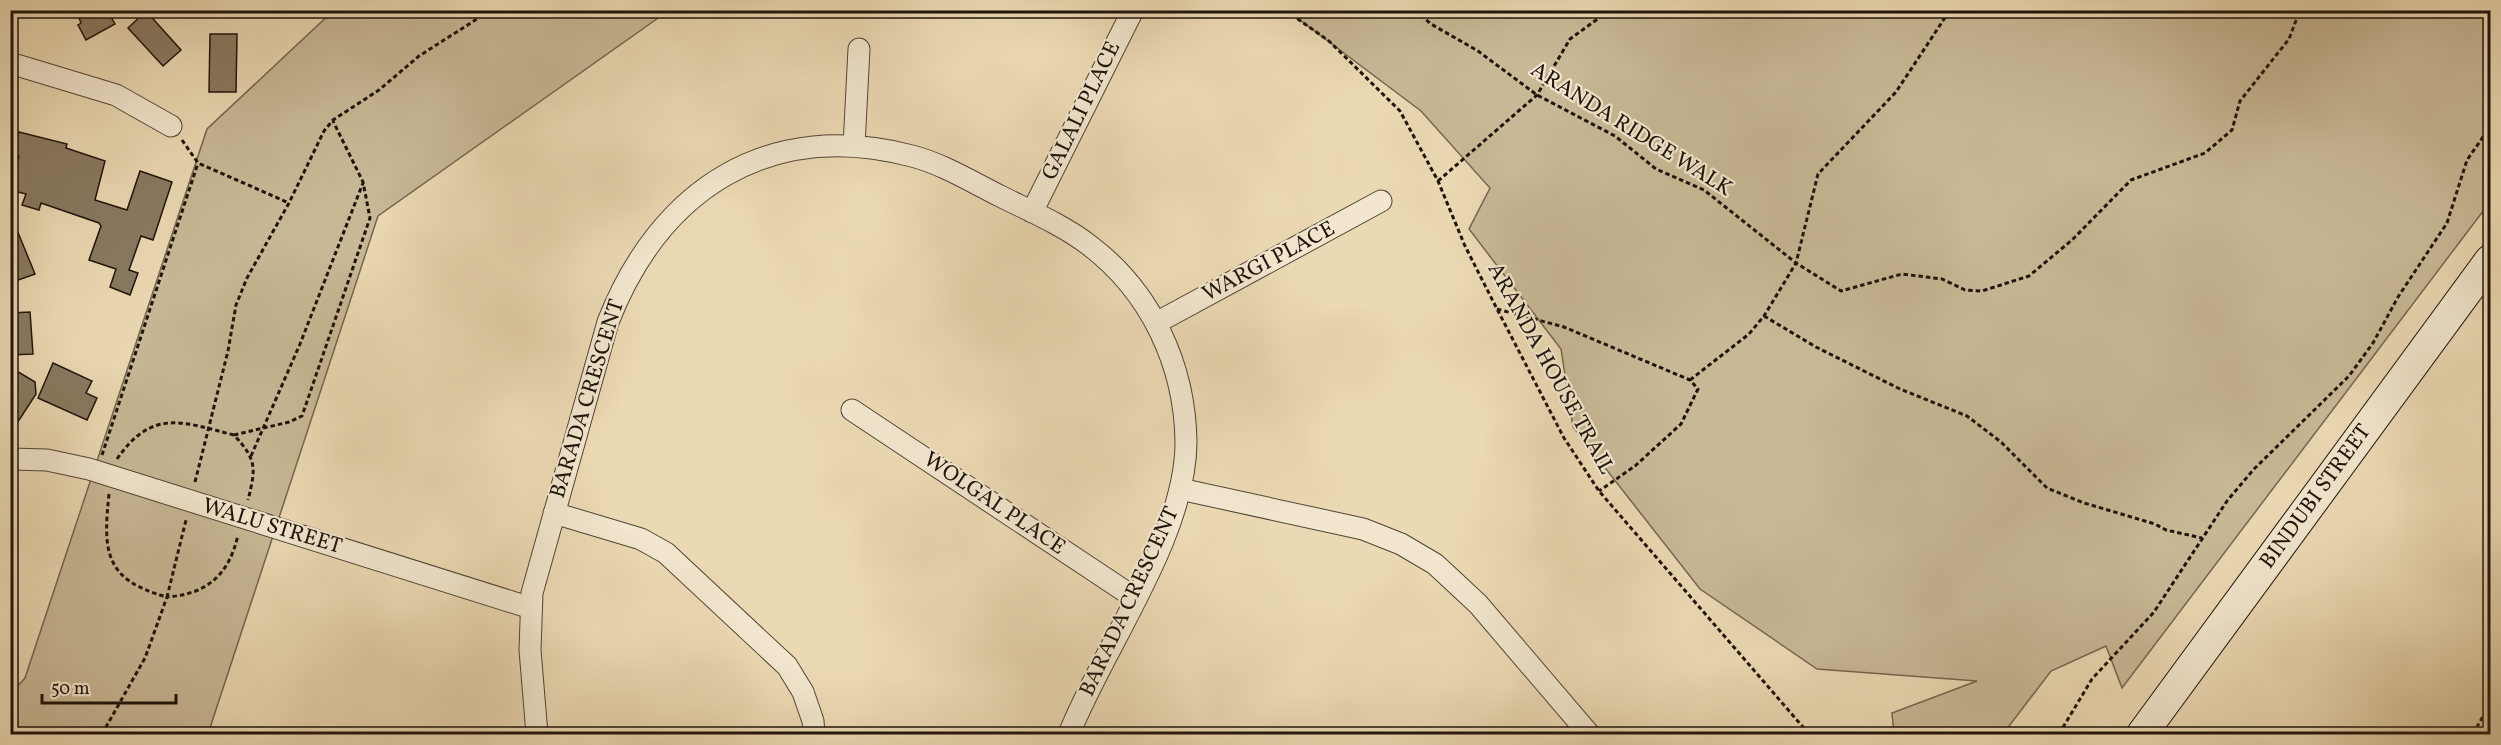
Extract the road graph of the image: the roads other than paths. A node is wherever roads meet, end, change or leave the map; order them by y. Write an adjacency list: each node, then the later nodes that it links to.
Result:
1 (1133, 10): 7 (street, GALALI PLACE)
2 (859, 48): 5 (street)
3 (10, 63): 4 (street)
4 (171, 126)
5 (854, 146): 7 (street, BARADA CRESCENT); 13 (street, BARADA CRESCENT)
6 (1381, 201): 9 (street, WARGI PLACE)
7 (1032, 212): 9 (street, BARADA CRESCENT)
8 (2490, 260): 20 (main road, BINDUBI STREET)
9 (1156, 323): 12 (street, BARADA CRESCENT)
10 (852, 410): 14 (street, WOLGAL PLACE)
11 (10, 459): 15 (street, WALU STREET)
12 (1180, 489): 14 (street, BARADA CRESCENT); 19 (street)
13 (554, 513): 15 (street, BARADA CRESCENT); 17 (street)
14 (1135, 598): 18 (street, BARADA CRESCENT)
15 (531, 608): 16 (street, BARADA CRESCENT)
16 (537, 735)
17 (814, 735)
18 (1069, 735)
19 (1589, 735)
20 (2142, 735)

